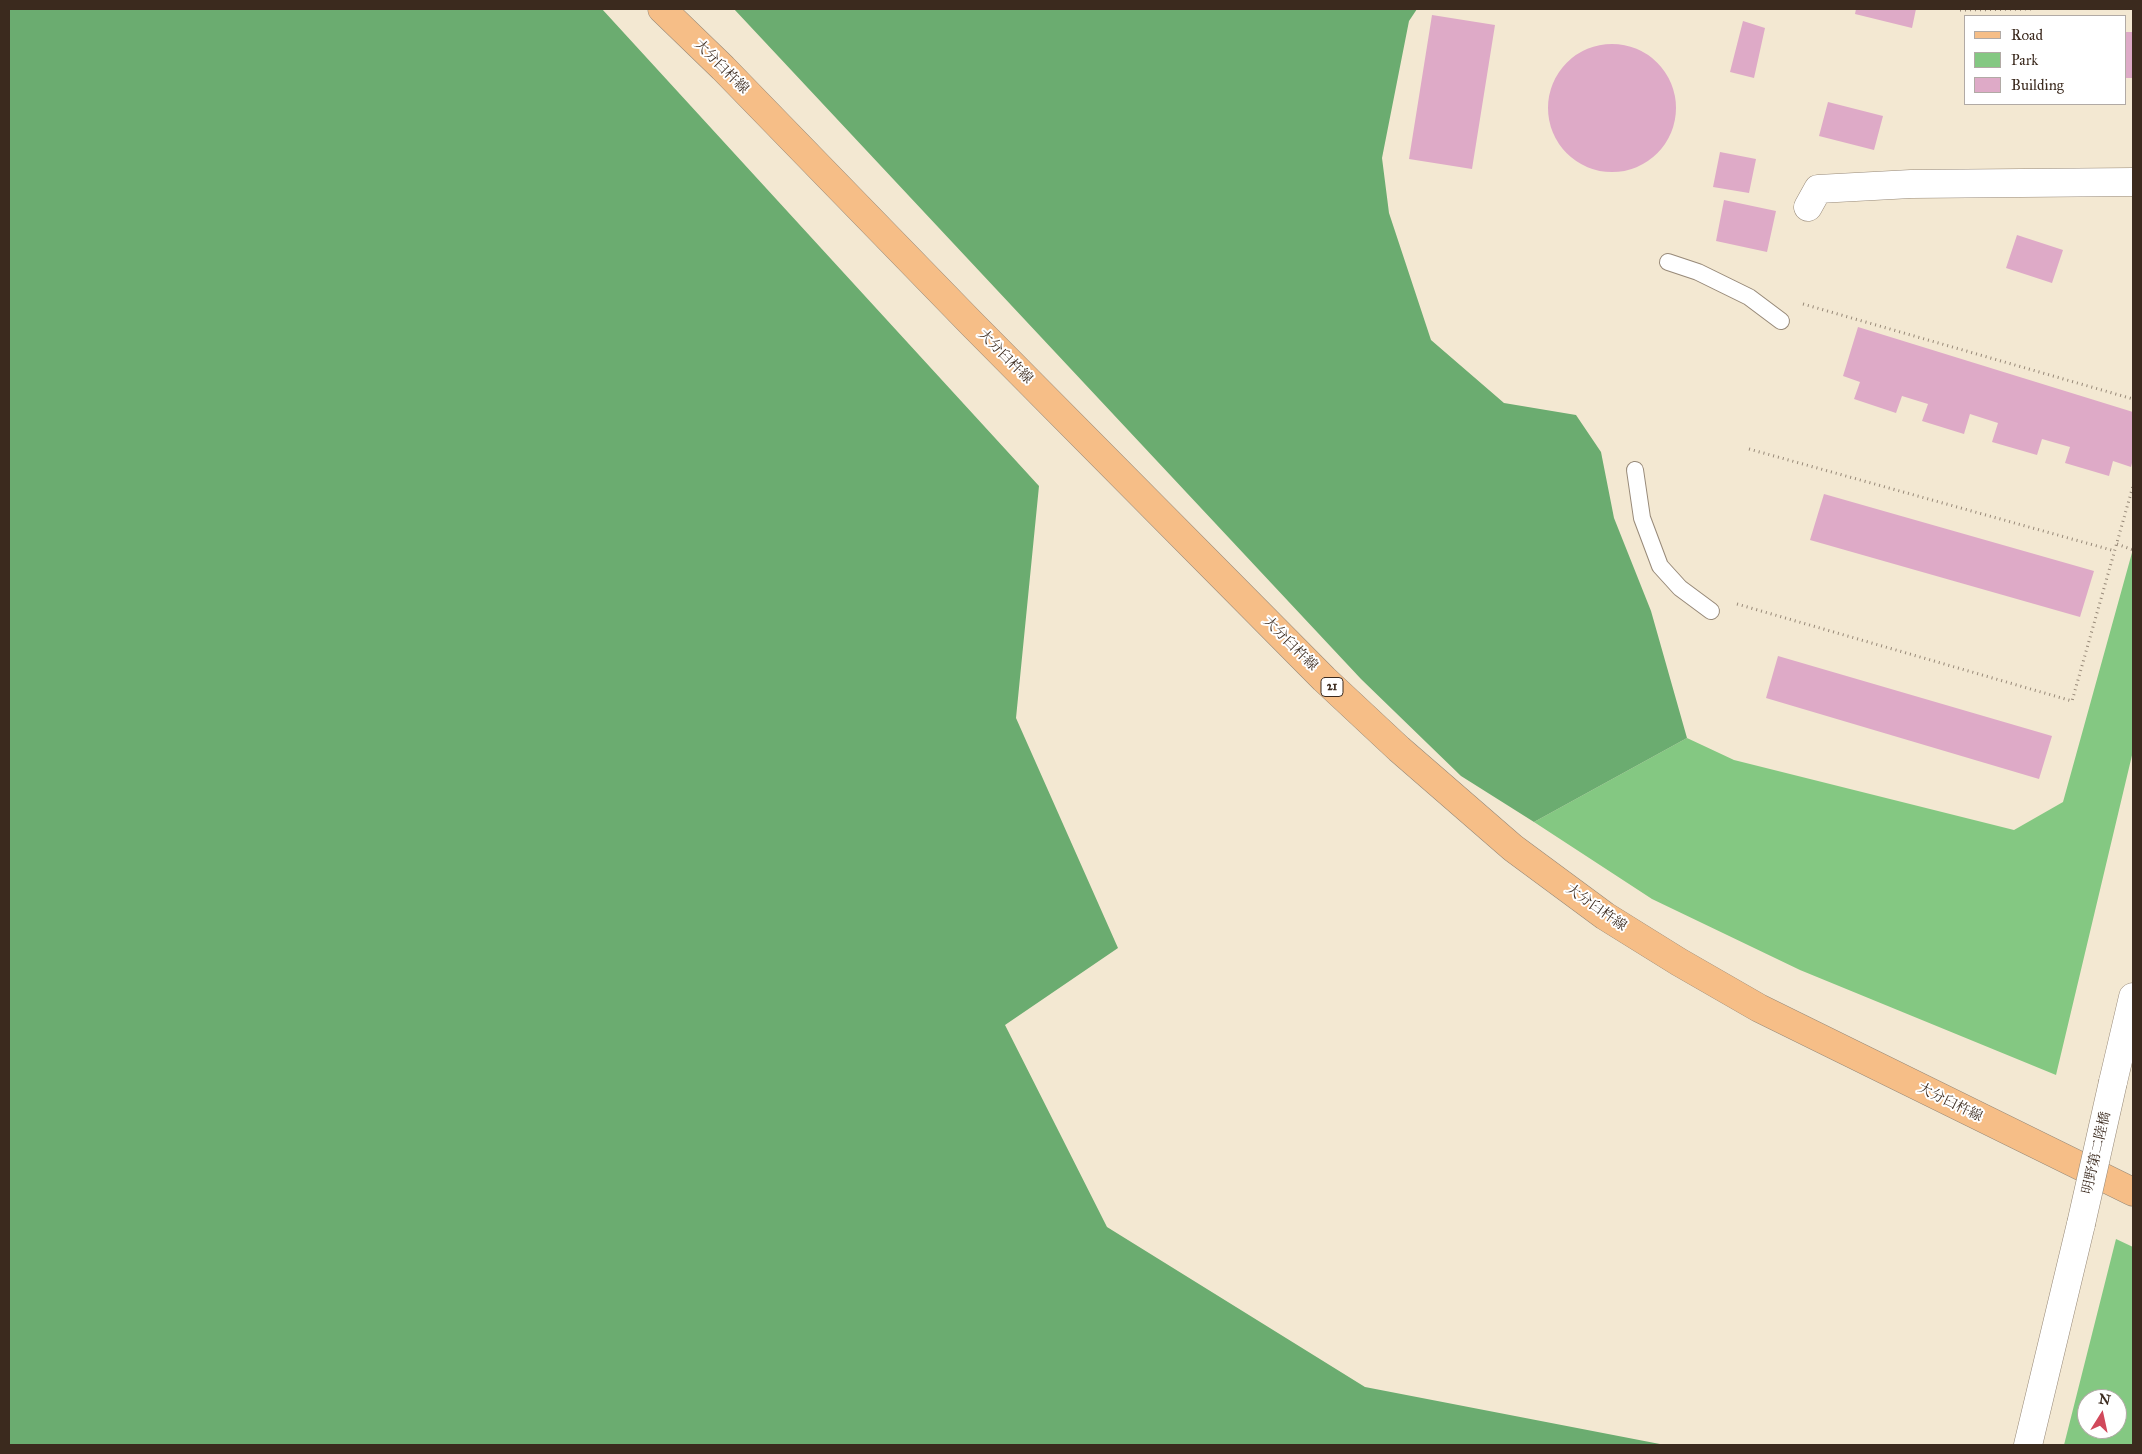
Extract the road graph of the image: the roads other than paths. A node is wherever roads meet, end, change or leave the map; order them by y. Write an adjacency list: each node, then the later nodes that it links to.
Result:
1 (662, 9): 9 (main road, 大分臼杵線 / 21)
2 (2133, 182): 3 (street)
3 (1808, 207)
4 (1668, 262): 5 (lane)
5 (1781, 321)
6 (1636, 470): 7 (lane)
7 (1710, 611)
8 (2133, 997): 10 (street, 明野第二陸橋, bridge)
9 (2133, 1192)
10 (2028, 1445)

